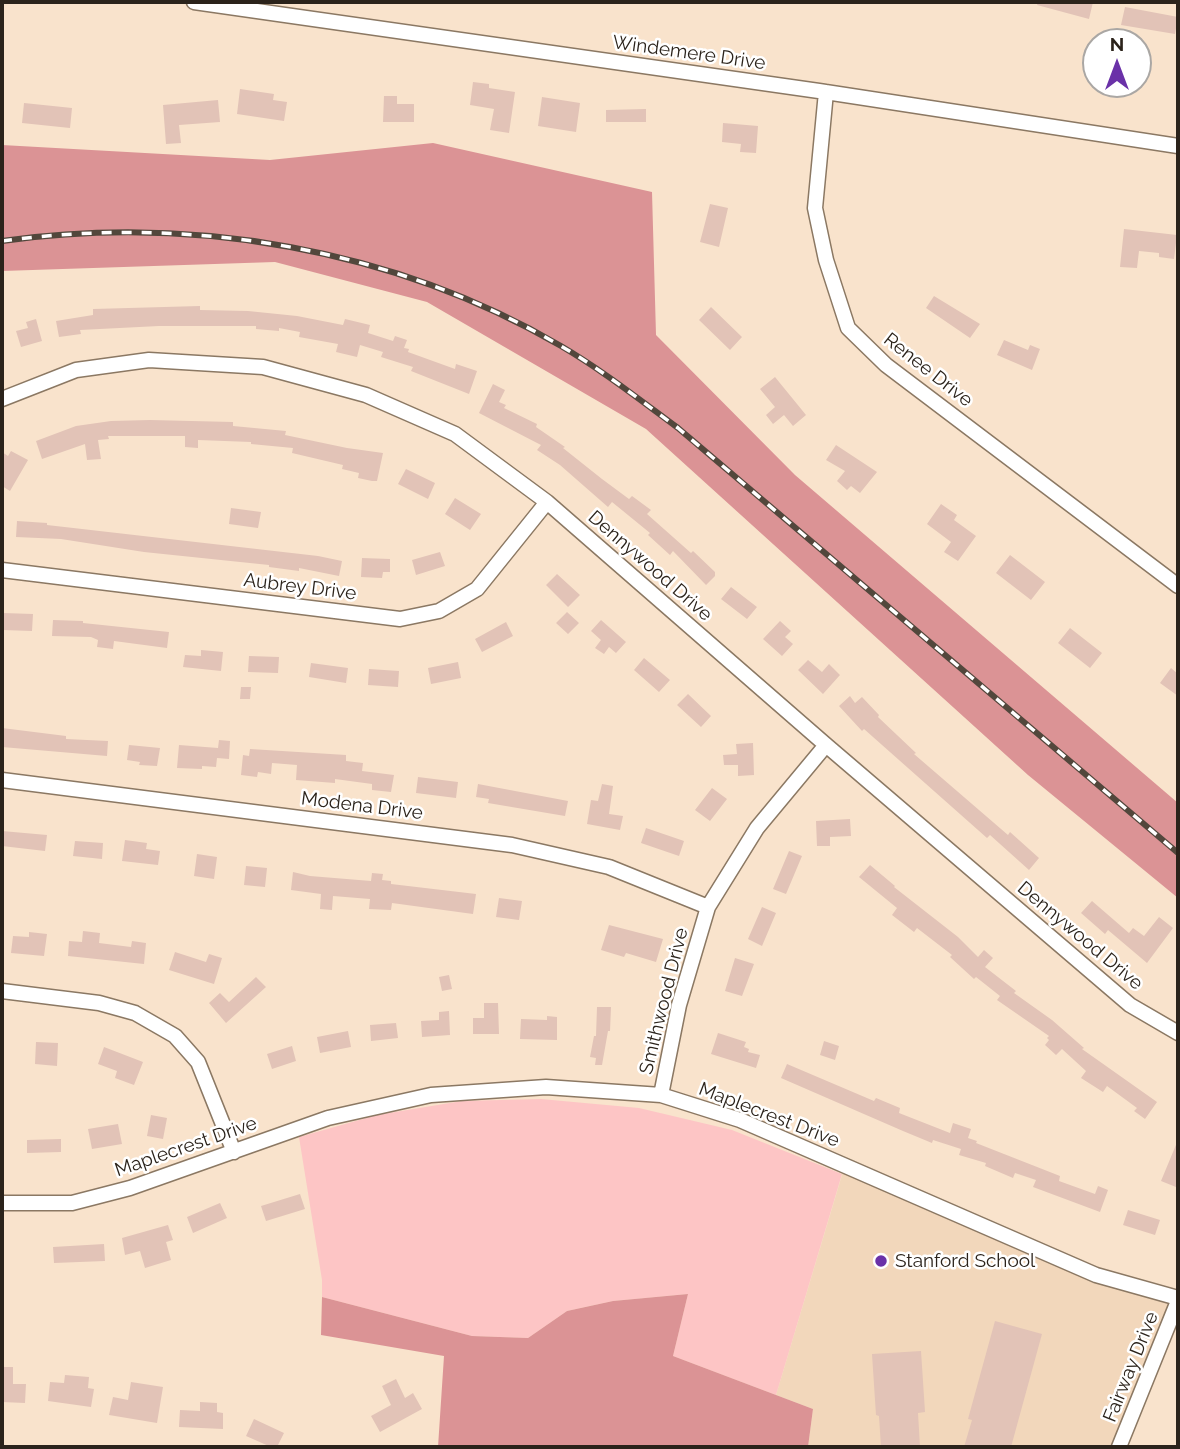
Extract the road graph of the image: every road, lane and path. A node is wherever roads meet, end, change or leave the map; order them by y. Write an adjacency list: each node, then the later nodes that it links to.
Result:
1 (194, 2): 2 (street, Windemere Drive)
2 (826, 92): 3 (street, Windemere Drive); 7 (street, Renee Drive)
3 (1178, 146)
4 (2, 399): 5 (street, Dennywood Drive)
5 (547, 502): 6 (street, Aubrey Drive); 8 (street, Dennywood Drive)
6 (2, 570)
7 (1178, 586)
8 (826, 745): 10 (street, Smithwood Drive); 12 (street, Dennywood Drive)
9 (2, 780): 10 (street, Modena Drive)
10 (708, 907): 13 (street, Smithwood Drive)
11 (2, 991): 14 (street)
12 (1178, 1033)
13 (661, 1095): 14 (street, Maplecrest Drive); 16 (street, Maplecrest Drive)
14 (234, 1152): 15 (street, Maplecrest Drive)
15 (2, 1203)
16 (1178, 1299): 17 (street, Fairway Drive)
17 (1119, 1447)

